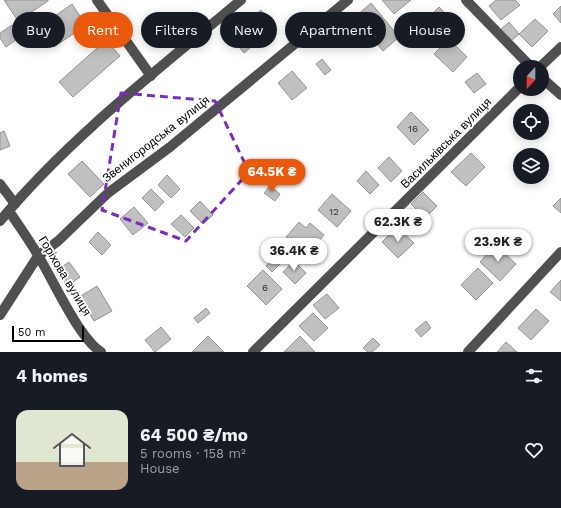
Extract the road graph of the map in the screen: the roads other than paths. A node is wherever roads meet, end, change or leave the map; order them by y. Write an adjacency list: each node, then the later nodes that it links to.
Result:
1 (97, 0): 8 (street)
2 (241, 0): 8 (street)
3 (348, 0): 16 (street, Звенигородська вулиця)
4 (466, 0): 6 (street)
5 (561, 47): 7 (street)
6 (524, 60)
7 (547, 60)
8 (151, 76): 13 (street)
9 (549, 84): 11 (street)
10 (513, 94): 19 (street, Васильківська вулиця)
11 (561, 95)
12 (0, 184): 13 (street, Горіхова вулиця)
13 (12, 207): 14 (street); 16 (street, Горіхова вулиця)
14 (0, 221)
15 (561, 252): 20 (street)
16 (38, 256): 17 (street, Звенигородська вулиця); 18 (street, Горіхова вулиця)
17 (0, 315)
18 (101, 352)
19 (253, 352)
20 (468, 352)

